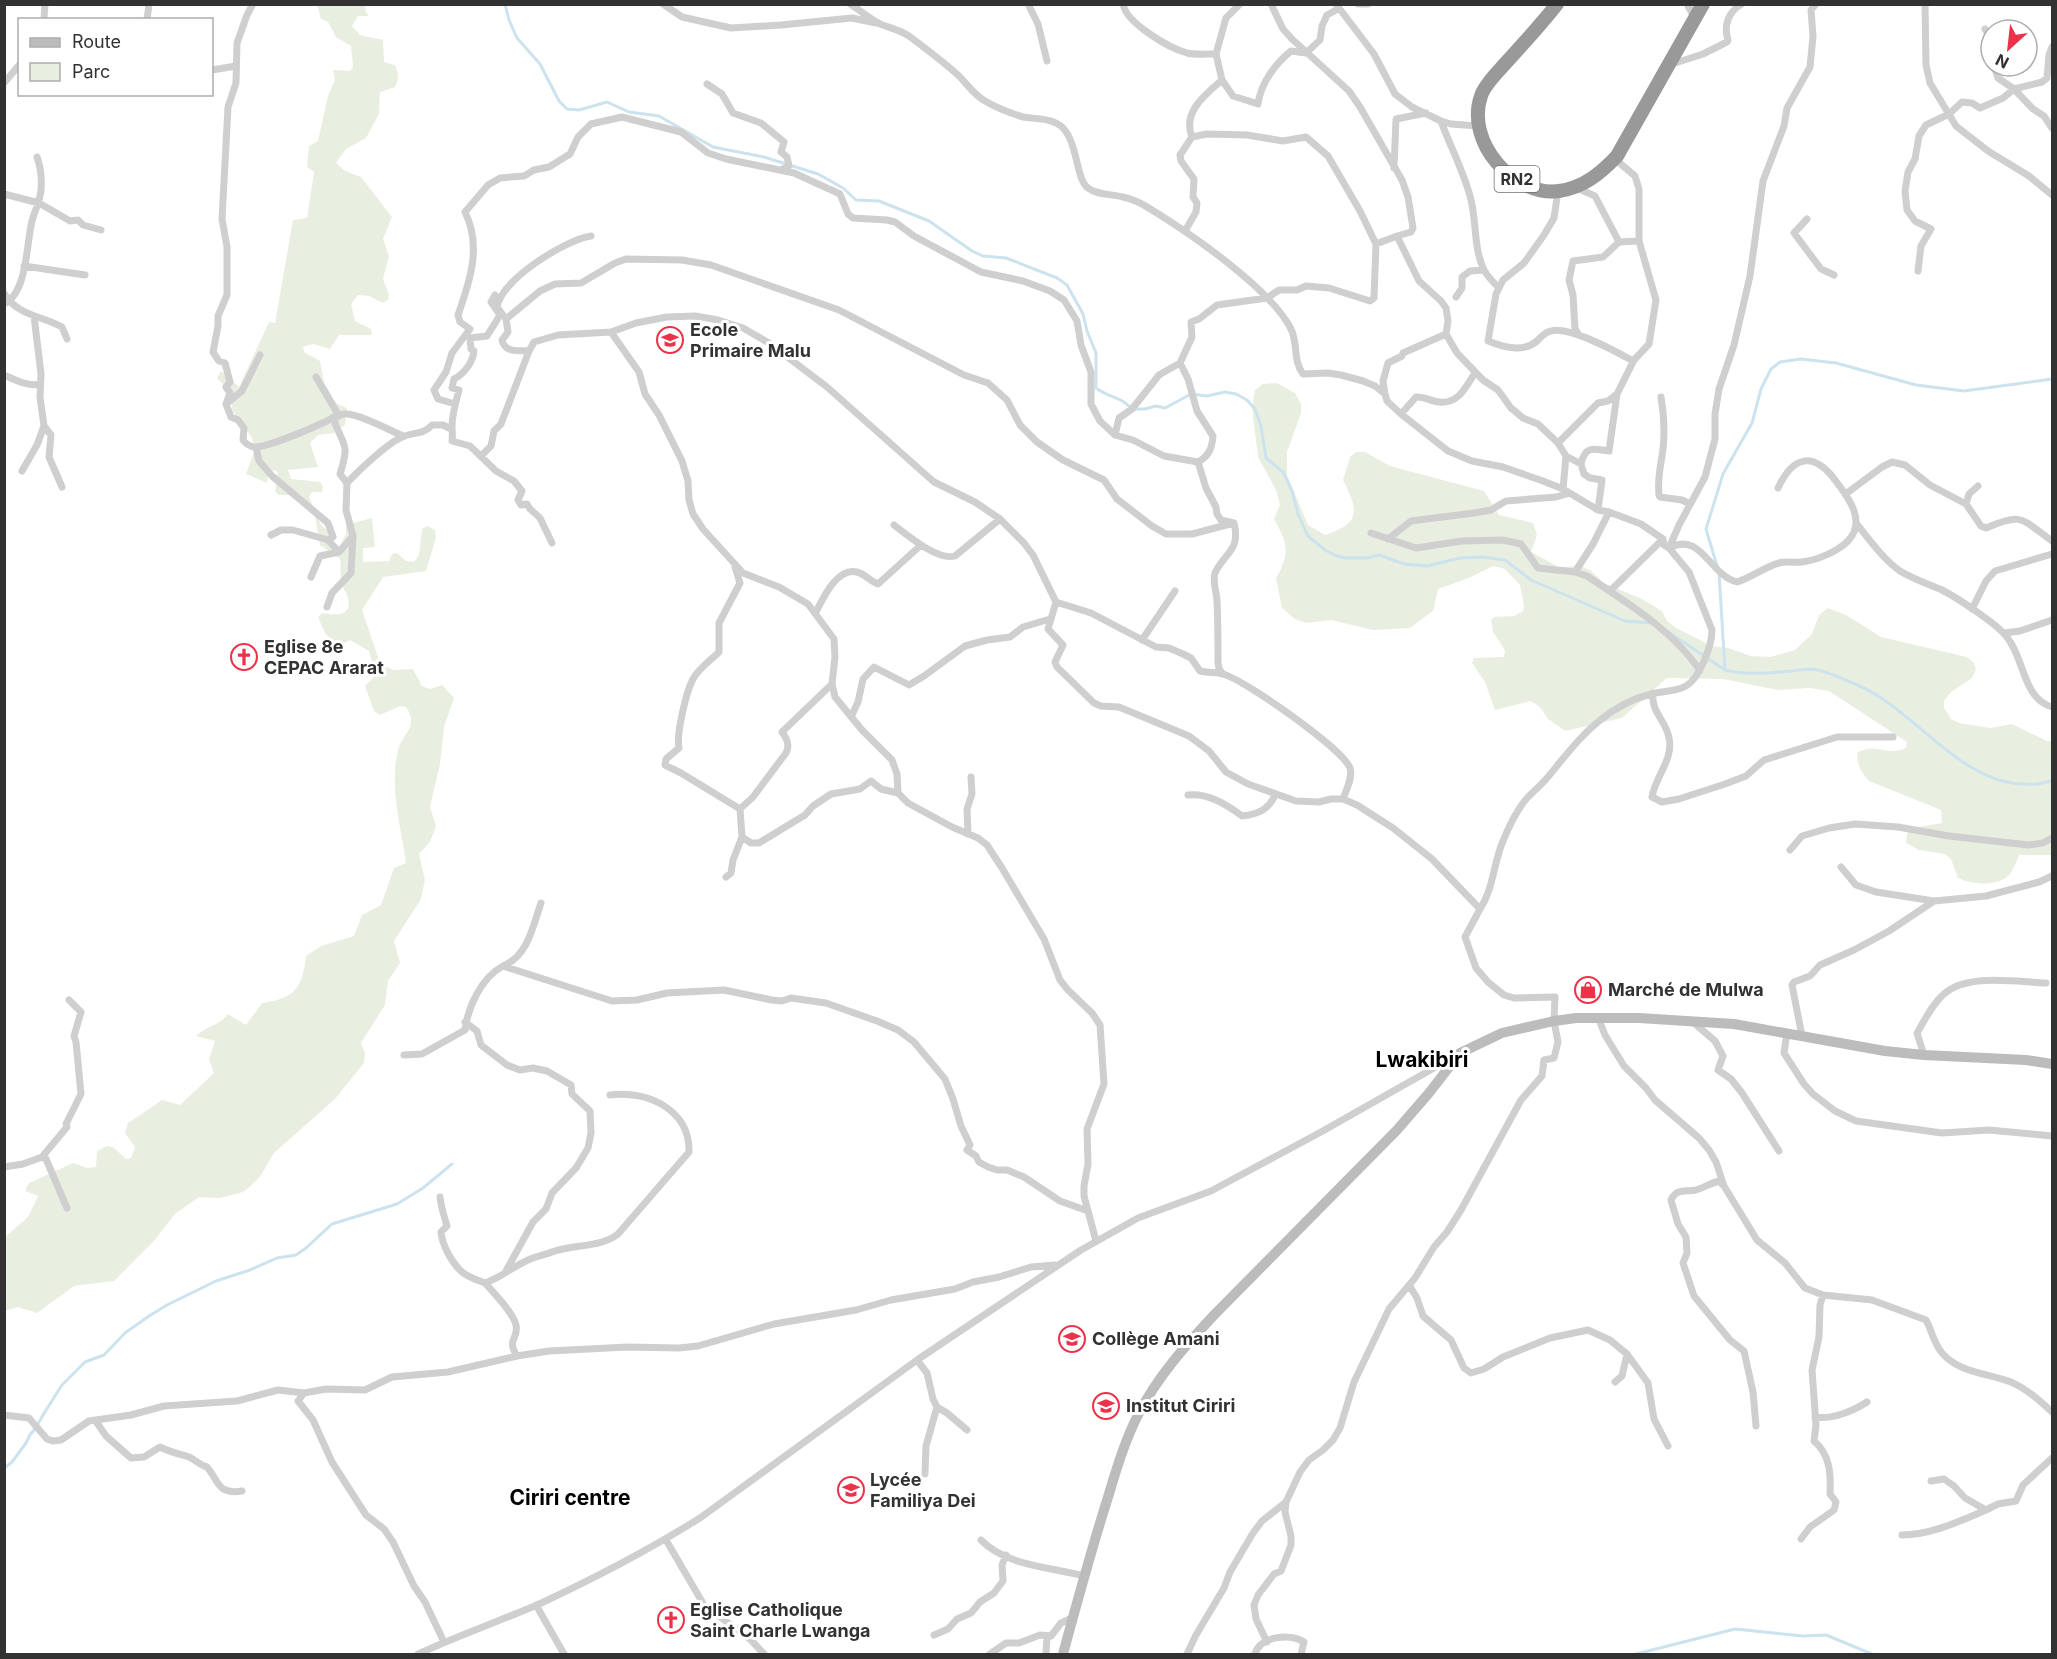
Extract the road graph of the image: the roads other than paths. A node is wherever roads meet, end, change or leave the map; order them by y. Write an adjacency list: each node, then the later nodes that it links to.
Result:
1 (243, 4): 18 (street)
2 (253, 4): 18 (street)
3 (663, 4): 20 (street)
4 (850, 4): 20 (street)
5 (1028, 4): 24 (street)
6 (1123, 4): 23 (street)
7 (1240, 4): 23 (street)
8 (1271, 4): 22 (street)
9 (1358, 4): 10 (street)
10 (1368, 4)
11 (1557, 4): 37 (highway, RN2)
12 (1687, 4): 19 (street)
13 (1703, 4): 19 (highway, RN2)
14 (1742, 4): 25 (street)
15 (1816, 4): 106 (street)
16 (1925, 4): 35 (street)
17 (1337, 7): 22 (street); 34 (street)
18 (247, 15): 27 (street)
19 (1695, 19): 25 (highway, RN2)
20 (879, 23): 51 (street)
21 (2052, 47): 33 (street)
22 (1306, 53): 30 (street); 42 (street)
23 (1216, 54): 30 (street)
24 (1047, 61)
25 (1668, 65): 41 (highway, RN2)
26 (18, 66): 31 (street)
27 (236, 66): 28 (street); 85 (street)
28 (213, 70)
29 (1998, 78): 33 (street)
30 (1222, 80): 39 (street)
31 (4, 83)
32 (707, 84): 43 (street)
33 (2014, 89): 35 (street); 38 (street)
34 (1425, 113): 36 (street); 42 (street)
35 (1949, 114): 47 (street); 59 (street)
36 (1441, 121): 37 (street); 58 (street)
37 (1478, 126): 45 (highway, RN2)
38 (2052, 128)
39 (1192, 137): 51 (street); 56 (street)
40 (37, 157): 48 (street)
41 (1615, 159): 44 (highway, RN2); 54 (street)
42 (1394, 168): 53 (street)
43 (783, 169): 86 (street); 91 (street)
44 (1574, 188): 45 (highway, RN2); 55 (street)
45 (1558, 191): 62 (street)
46 (4, 194): 48 (street)
47 (2052, 195)
48 (39, 203): 50 (street); 57 (street)
49 (1807, 219): 61 (street)
50 (101, 230)
51 (1185, 231): 65 (street)
52 (591, 236): 66 (street)
53 (1397, 236): 56 (street); 71 (street)
54 (1639, 241): 55 (street); 76 (street)
55 (1619, 242): 72 (street)
56 (1376, 244): 65 (street)
57 (24, 266): 60 (street); 67 (street)
58 (1484, 270): 62 (street); 64 (street)
59 (1918, 271)
60 (85, 275)
61 (1834, 275)
62 (1499, 288): 72 (street)
63 (4, 293): 67 (street)
64 (1456, 297)
65 (1267, 298): 77 (street); 82 (street)
66 (498, 300): 69 (street); 86 (street)
67 (7, 303): 68 (street)
68 (34, 316): 73 (street); 81 (street)
69 (506, 319): 74 (street); 111 (street)
70 (611, 332): 74 (street); 110 (street); 126 (street)
71 (1446, 334): 78 (street); 82 (street)
72 (1579, 335): 76 (street)
73 (68, 339)
74 (529, 351): 95 (street)
75 (260, 355): 85 (street)
76 (1633, 361): 83 (street)
77 (1180, 363): 91 (street); 97 (street)
78 (1475, 373): 87 (street); 93 (street)
79 (4, 375): 81 (street)
80 (315, 377): 88 (street)
81 (40, 384): 89 (street)
82 (1385, 394): 87 (street)
83 (1617, 394): 93 (street); 98 (street)
84 (1661, 397): 106 (street)
85 (226, 404): 94 (street)
86 (455, 404): 90 (street)
87 (1401, 414): 104 (street)
88 (336, 417): 92 (street); 94 (street); 100 (street)
89 (44, 426): 99 (street); 102 (street)
90 (451, 429): 92 (street); 95 (street)
91 (1115, 435): 97 (street)
92 (403, 436): 100 (street)
93 (1558, 443): 96 (street)
94 (256, 447): 119 (street)
95 (481, 456): 121 (street)
96 (1566, 456): 98 (street); 104 (street)
97 (1198, 462): 111 (street)
98 (1581, 464): 108 (street)
99 (22, 471)
100 (347, 483): 116 (street)
101 (1978, 486): 107 (street)
102 (62, 487)
103 (1778, 488): 105 (street)
104 (1566, 491): 108 (street); 117 (street)
105 (1847, 493): 107 (street); 112 (street)
106 (1690, 504): 123 (street)
107 (1966, 504): 120 (street)
108 (1598, 510): 109 (street)
109 (1609, 512): 118 (street); 127 (street)
110 (1000, 519): 122 (street); 131 (street)
111 (1233, 523): 140 (street)
112 (1856, 523): 123 (street); 133 (street)
113 (894, 525): 122 (street)
114 (1371, 533): 117 (street)
115 (271, 535): 119 (street)
116 (353, 536): 124 (street); 132 (street)
117 (1388, 539): 127 (street)
118 (1663, 539): 123 (street); 130 (street)
119 (328, 540): 124 (street)
120 (2052, 541)
121 (552, 543)
122 (921, 545): 134 (street)
123 (1669, 548): 139 (street)
124 (339, 552): 128 (street)
125 (2052, 554): 133 (street)
126 (734, 565): 134 (street); 151 (street)
127 (1575, 572): 130 (street)
128 (311, 577)
129 (1175, 591): 138 (street)
130 (1610, 591): 139 (street)
131 (1056, 602): 135 (street); 138 (street)
132 (327, 607)
133 (1972, 609): 137 (street)
134 (816, 612): 141 (street)
135 (1050, 620): 144 (street); 148 (street)
136 (2052, 620): 137 (street)
137 (2005, 633): 143 (street)
138 (1142, 640): 140 (street)
139 (1699, 669): 142 (street)
140 (1223, 674): 150 (street)
141 (832, 684): 144 (street); 151 (street)
142 (1653, 693): 145 (street); 161 (street)
143 (2052, 707)
144 (851, 717): 147 (street)
145 (1893, 737)
146 (971, 777): 152 (street)
147 (898, 793): 152 (street); 153 (street)
148 (1276, 794): 149 (street); 150 (street)
149 (1188, 795)
150 (1342, 799): 161 (street)
151 (740, 809): 153 (street)
152 (968, 834): 183 (street)
153 (742, 837): 158 (street)
154 (2052, 838): 155 (street)
155 (1790, 849)
156 (1841, 867): 159 (street)
157 (2052, 876): 159 (street)
158 (726, 877)
159 (1935, 901): 170 (street)
160 (541, 903): 162 (street)
161 (1480, 909): 166 (street)
162 (503, 966): 168 (street); 183 (street)
163 (2046, 983): 173 (street)
164 (69, 1000): 178 (street)
165 (1598, 1017): 166 (street); 167 (street); 180 (street)
166 (1554, 1021): 171 (street); 188 (street)
167 (1691, 1021): 169 (street); 177 (street)
168 (465, 1022): 172 (street); 186 (street)
169 (1787, 1033): 170 (street); 176 (street)
170 (1802, 1036): 173 (street)
171 (1460, 1053): 184 (street); 215 (street)
172 (404, 1055)
173 (1924, 1055): 174 (street)
174 (2052, 1064)
175 (610, 1095): 186 (street)
176 (2052, 1136)
177 (1779, 1151)
178 (42, 1156): 179 (street); 182 (street)
179 (4, 1167)
180 (1724, 1186): 189 (street); 201 (street)
181 (440, 1197): 187 (street)
182 (67, 1208)
183 (1088, 1210): 184 (street)
184 (1096, 1241): 185 (street)
185 (1061, 1264): 191 (street); 192 (street)
186 (505, 1273): 187 (street)
187 (484, 1283): 191 (street)
188 (1409, 1285): 190 (street); 208 (street)
189 (1823, 1295): 197 (street); 199 (street)
190 (1628, 1354): 193 (street); 203 (street)
191 (517, 1356): 194 (street)
192 (917, 1360): 196 (street); 212 (street)
193 (1615, 1382)
194 (304, 1393): 200 (street); 220 (street)
195 (1867, 1402): 199 (street)
196 (937, 1407): 202 (street); 205 (street)
197 (2052, 1412)
198 (4, 1415): 200 (street)
199 (1815, 1418): 211 (street)
200 (98, 1420): 207 (street)
201 (1756, 1426)
202 (967, 1430)
203 (1668, 1446)
204 (2052, 1458): 209 (street)
205 (925, 1474)
206 (1931, 1481): 209 (street)
207 (242, 1491)
208 (1286, 1502): 221 (street); 228 (street)
209 (1986, 1510): 210 (street)
210 (1902, 1535)
211 (1801, 1539)
212 (666, 1540): 216 (street); 224 (street)
213 (981, 1540): 214 (street)
214 (1005, 1555): 215 (street); 218 (street)
215 (1084, 1576): 217 (street)
216 (536, 1605): 220 (street); 223 (street)
217 (1072, 1618): 219 (street); 227 (street)
218 (934, 1635)
219 (1047, 1636): 225 (street); 226 (street)
220 (444, 1642): 222 (street)
221 (1267, 1642): 229 (street); 230 (street)
222 (418, 1654)
223 (564, 1654)
224 (764, 1654)
225 (990, 1654)
226 (1046, 1654)
227 (1062, 1654)
228 (1187, 1654)
229 (1255, 1654)
230 (1301, 1654)

